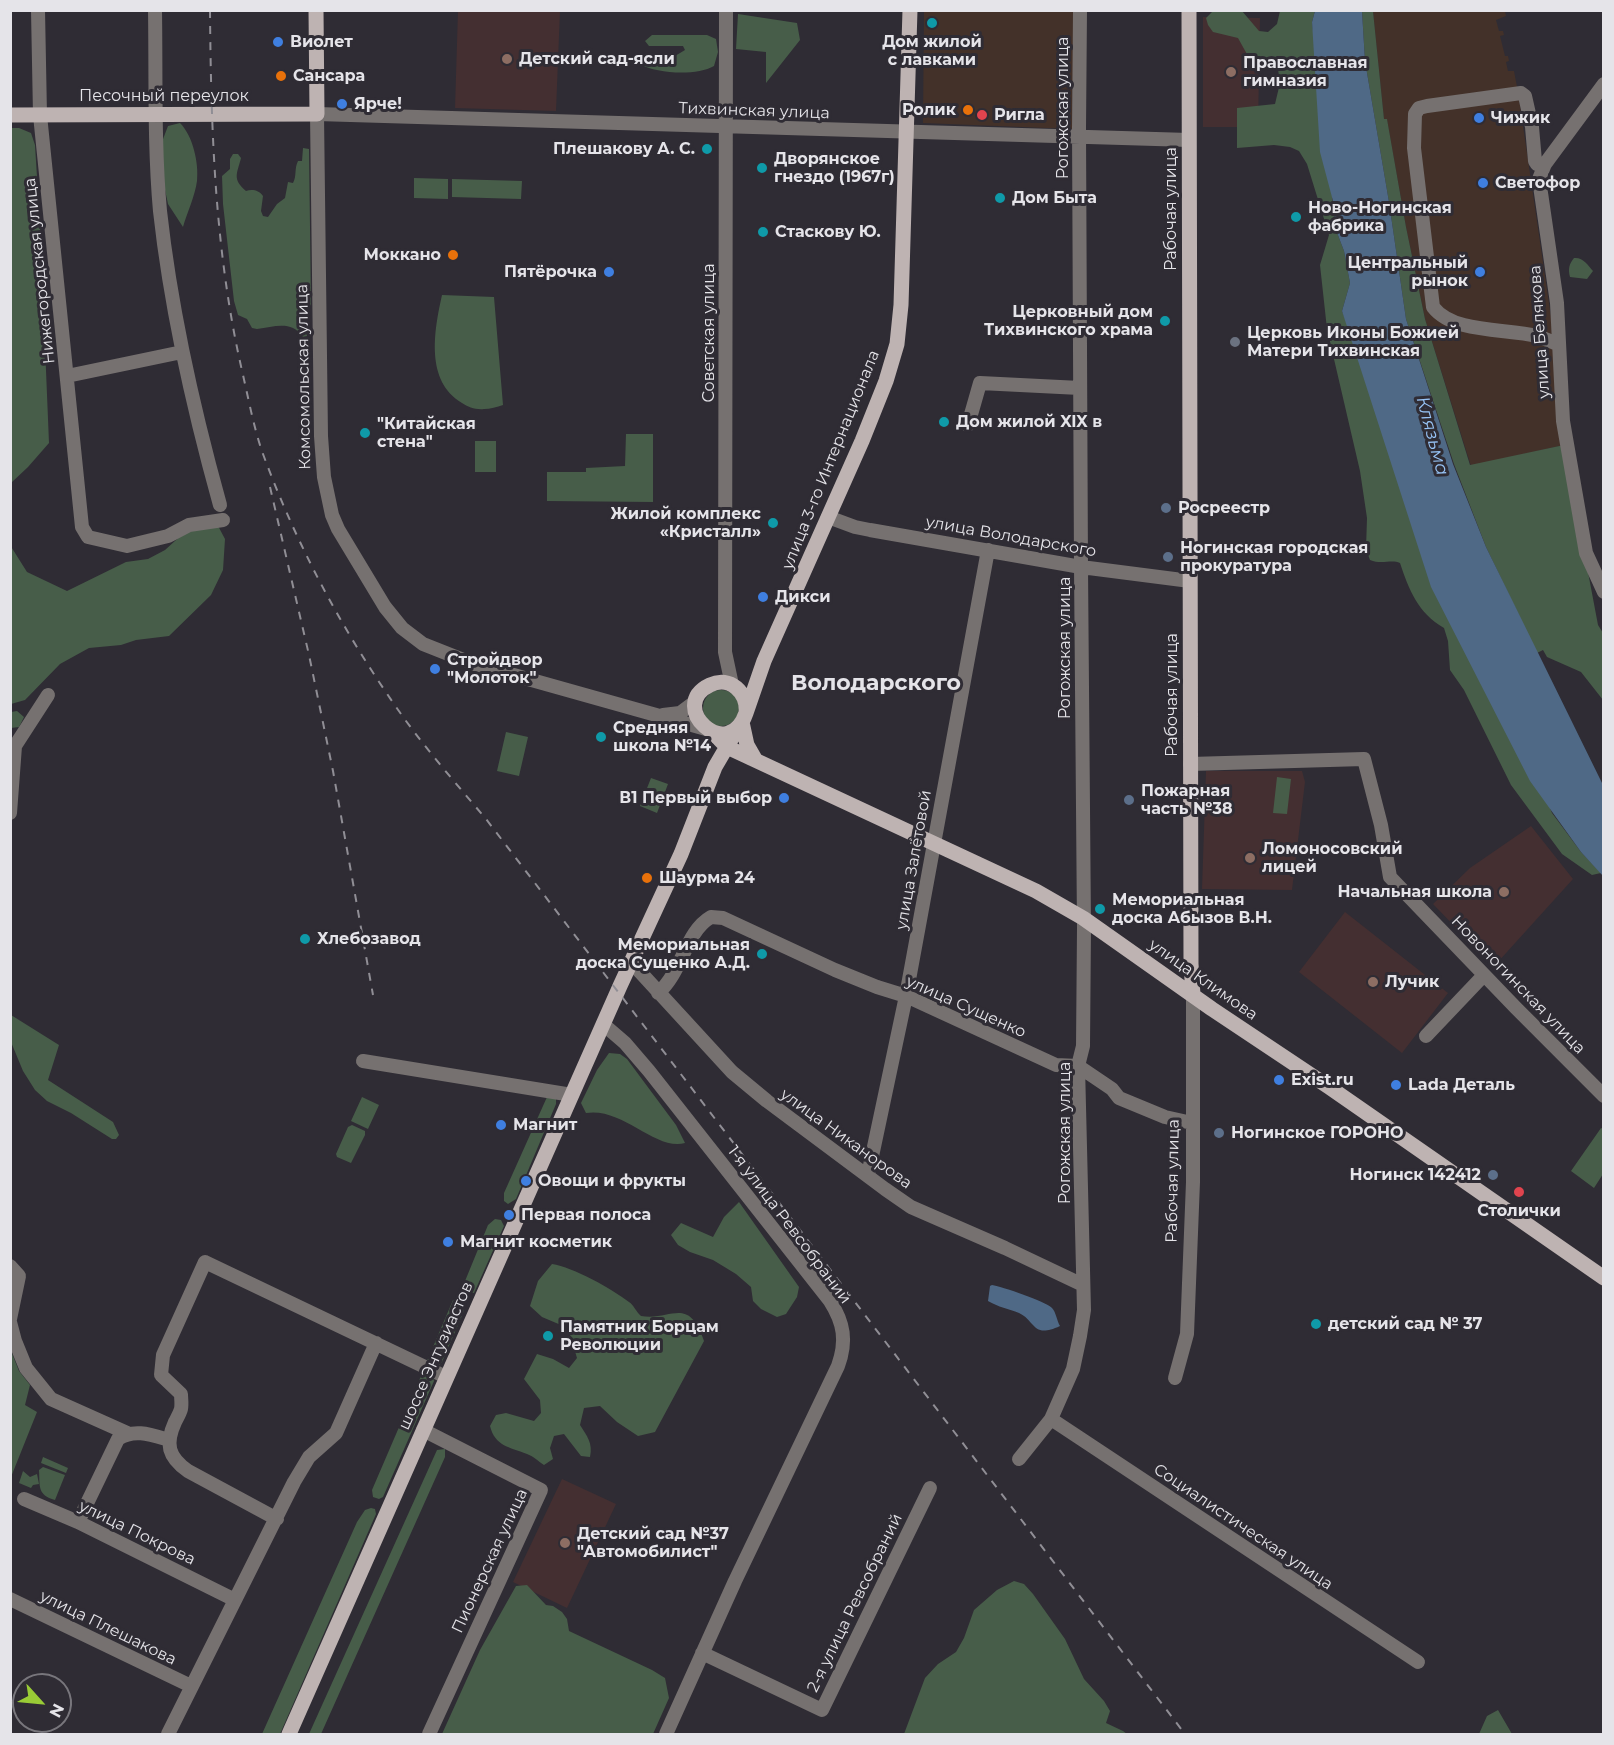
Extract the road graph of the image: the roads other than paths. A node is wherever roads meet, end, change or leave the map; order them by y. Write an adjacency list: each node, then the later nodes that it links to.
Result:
1 (38, 10): 12 (street, Нижегородская улица)
2 (155, 10): 9 (street)
3 (316, 10): 10 (main road, Комсомольская улица)
4 (726, 10): 13 (street, Советская улица)
5 (910, 10): 14 (main road, улица 3-го Интернационала)
6 (1080, 10): 15 (street, Рогожская улица)
7 (1189, 10): 16 (main road, Рабочая улица)
8 (1604, 84): 17 (street, улица Белякова)
9 (157, 114): 10 (main road, Песочный переулок); 12 (main road, Песочный переулок); 21 (street)
10 (317, 114): 13 (street, Тихвинская улица); 38 (street, Комсомольская улица)
11 (10, 115): 12 (main road, Песочный переулок)
12 (40, 115): 22 (street, Нижегородская улица)
13 (727, 126): 14 (street, Тихвинская улица); 32 (street, Советская улица)
14 (906, 132): 15 (street, Тихвинская улица); 26 (main road, улица 3-го Интернационала)
15 (1079, 137): 16 (street, Тихвинская улица); 23 (street, Рогожская улица)
16 (1189, 141): 30 (main road, Рабочая улица)
17 (1545, 164): 18 (street, улица Белякова); 19 (street)
18 (1558, 322): 19 (street); 20 (street, улица Белякова)
19 (1536, 336): 20 (street)
20 (1559, 345): 31 (street, улица Белякова)
21 (182, 351): 22 (street); 25 (street)
22 (67, 376): 27 (street, Нижегородская улица)
23 (1080, 388): 24 (street); 29 (street, Рогожская улица)
24 (968, 424)
25 (220, 505)
26 (828, 517): 28 (street, улица Володарского); 33 (main road, улица 3-го Интернационала)
27 (223, 520)
28 (988, 550): 29 (street, улица Володарского); 47 (street, улица Залётовой)
29 (1081, 567): 30 (street, улица Володарского); 48 (street, Рогожская улица)
30 (1190, 581): 44 (main road, Рабочая улица)
31 (1604, 592)
32 (725, 655): 34 (street, Советская улица); 35 (street, Советская улица)
33 (763, 664): 35 (main road, улица 3-го Интернационала); 39 (main road, улица 3-го Интернационала)
34 (709, 685): 35 (main road); 37 (main road)
35 (732, 685): 39 (main road)
36 (48, 695): 41 (street)
37 (696, 701): 38 (street); 40 (main road)
38 (659, 715): 40 (street, Комсомольская улица)
39 (742, 720): 40 (main road); 42 (main road, улица 3-го Интернационала); 43 (main road)
40 (711, 732): 42 (main road, улица Климова); 45 (main road)
41 (13, 741): 46 (street)
42 (727, 747): 43 (main road, улица Климова); 45 (main road, улица 3-го Интернационала)
43 (754, 759): 47 (main road, улица Климова)
44 (1190, 764): 50 (street, Новоногинская улица); 53 (main road, Рабочая улица)
45 (716, 767): 49 (main road, улица 3-го Интернационала)
46 (10, 813)
47 (934, 843): 48 (main road, улица Климова); 54 (street, улица Залётовой)
48 (1083, 918): 53 (main road, улица Климова); 58 (street, Рогожская улица)
49 (631, 962): 51 (main road, улица 3-го Интернационала); 52 (street, улица Никанорова)
50 (1484, 975): 56 (street); 60 (street, Новоногинская улица)
51 (617, 993): 55 (main road, шоссе Энтузиастов)
52 (658, 993): 54 (street, улица Сущенко); 62 (street, улица Никанорова)
53 (1193, 995): 61 (street, Рабочая улица); 64 (main road, улица Климова)
54 (906, 996): 58 (street, улица Сущенко); 62 (street, улица Залётовой)
55 (603, 1024): 59 (main road, шоссе Энтузиастов); 81 (street, 1-я улица Ревсобраний)
56 (1426, 1036)
57 (363, 1061): 59 (street)
58 (1078, 1066): 61 (street, улица Сущенко); 65 (street, Рогожская улица)
59 (572, 1095): 68 (main road, шоссе Энтузиастов)
60 (1604, 1095)
61 (1192, 1123): 69 (street, Рабочая улица)
62 (868, 1175): 65 (street, улица Никанорова)
63 (10, 1266): 66 (street)
64 (1604, 1278)
65 (1083, 1285): 70 (street, Рогожская улица)
66 (10, 1321): 72 (street)
67 (376, 1343): 68 (street); 73 (street); 77 (street)
68 (446, 1377): 71 (main road, шоссе Энтузиастов)
69 (1175, 1378)
70 (1051, 1419): 74 (street, Рогожская улица); 82 (street, Социалистическая улица)
71 (423, 1431): 85 (main road, шоссе Энтузиастов); 86 (street, Пионерская улица)
72 (127, 1433): 73 (street); 78 (street)
73 (169, 1440): 77 (street)
74 (1019, 1459)
75 (930, 1488): 81 (street, 2-я улица Ревсобраний)
76 (24, 1498): 78 (street, улица Покрова)
77 (277, 1519): 80 (street)
78 (78, 1522): 80 (street, улица Покрова)
79 (10, 1599): 83 (street, улица Плешакова)
80 (235, 1600): 83 (street)
81 (702, 1653): 87 (street, 1-я улица Ревсобраний)
82 (1418, 1662)
83 (191, 1686): 84 (street)
84 (168, 1734)
85 (290, 1734)
86 (429, 1734)
87 (666, 1734)

